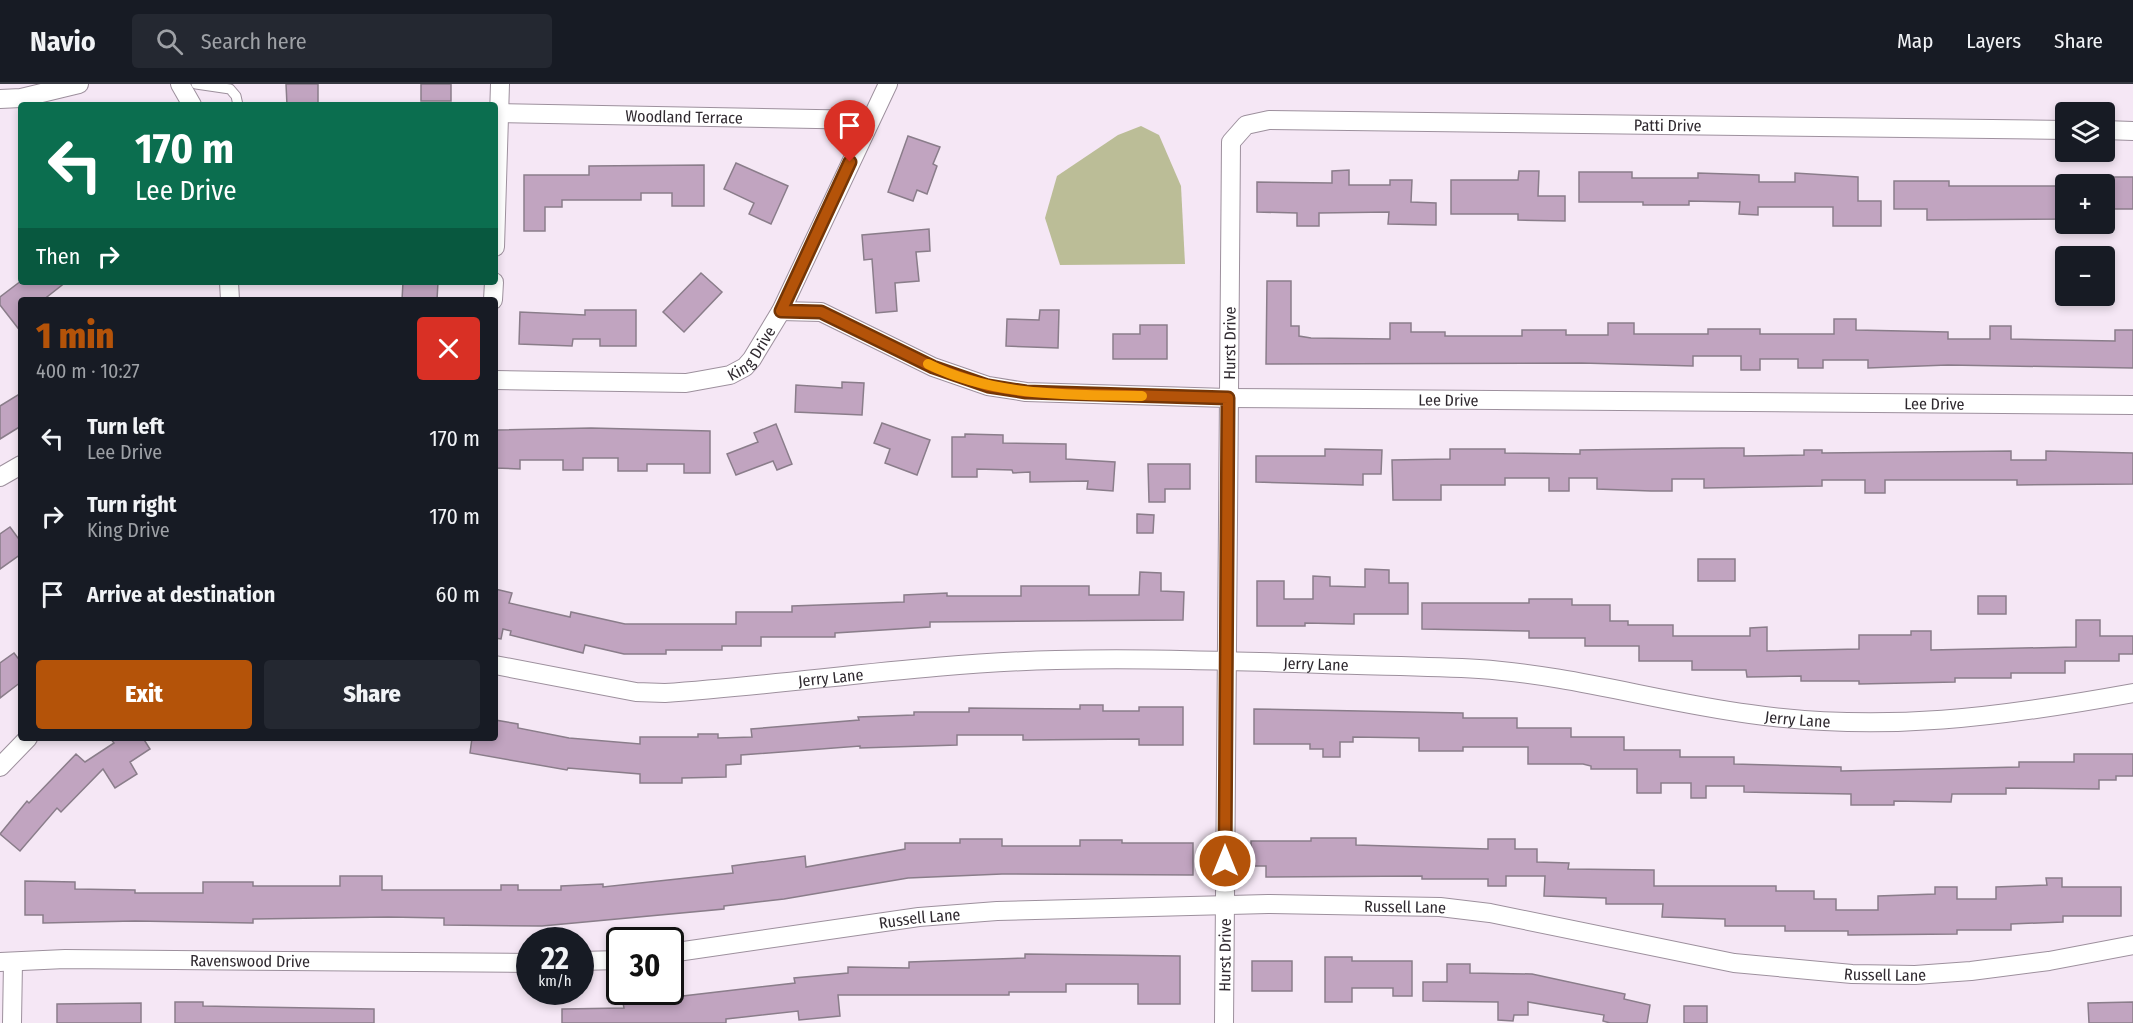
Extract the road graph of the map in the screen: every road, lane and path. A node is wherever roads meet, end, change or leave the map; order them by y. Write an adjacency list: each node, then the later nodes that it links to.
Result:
1 (79, 84): 6 (street)
2 (180, 84): 7 (street)
3 (196, 84): 8 (lane)
4 (500, 84): 9 (street)
5 (888, 84): 10 (street, King Drive)
6 (0, 99)
7 (190, 102)
8 (237, 102)
9 (500, 113): 10 (street, Woodland Terrace); 15 (street)
10 (870, 120): 16 (street, King Drive)
11 (1269, 120): 12 (street, Patti Drive); 18 (street, Hurst Drive)
12 (2055, 130)
13 (2115, 130): 14 (street)
14 (2133, 131)
15 (498, 167)
16 (781, 311): 17 (street, King Drive); 18 (street, Lee Drive)
17 (498, 380)
18 (1228, 398): 19 (street, Lee Drive); 22 (street, Hurst Drive)
19 (2133, 405)
20 (18, 467): 21 (street)
21 (0, 477)
22 (1227, 661): 23 (street, Jerry Lane); 24 (street, Jerry Lane); 27 (street, Hurst Drive)
23 (498, 666)
24 (2133, 693)
25 (25, 741): 26 (street)
26 (0, 767)
27 (1225, 905): 28 (street, Russell Lane); 29 (street, Russell Lane); 33 (street, Hurst Drive)
28 (2133, 945)
29 (684, 951)
30 (6, 962): 31 (street, Ravenswood Drive); 32 (street)
31 (516, 963)
32 (12, 1023)
33 (1224, 1023)

